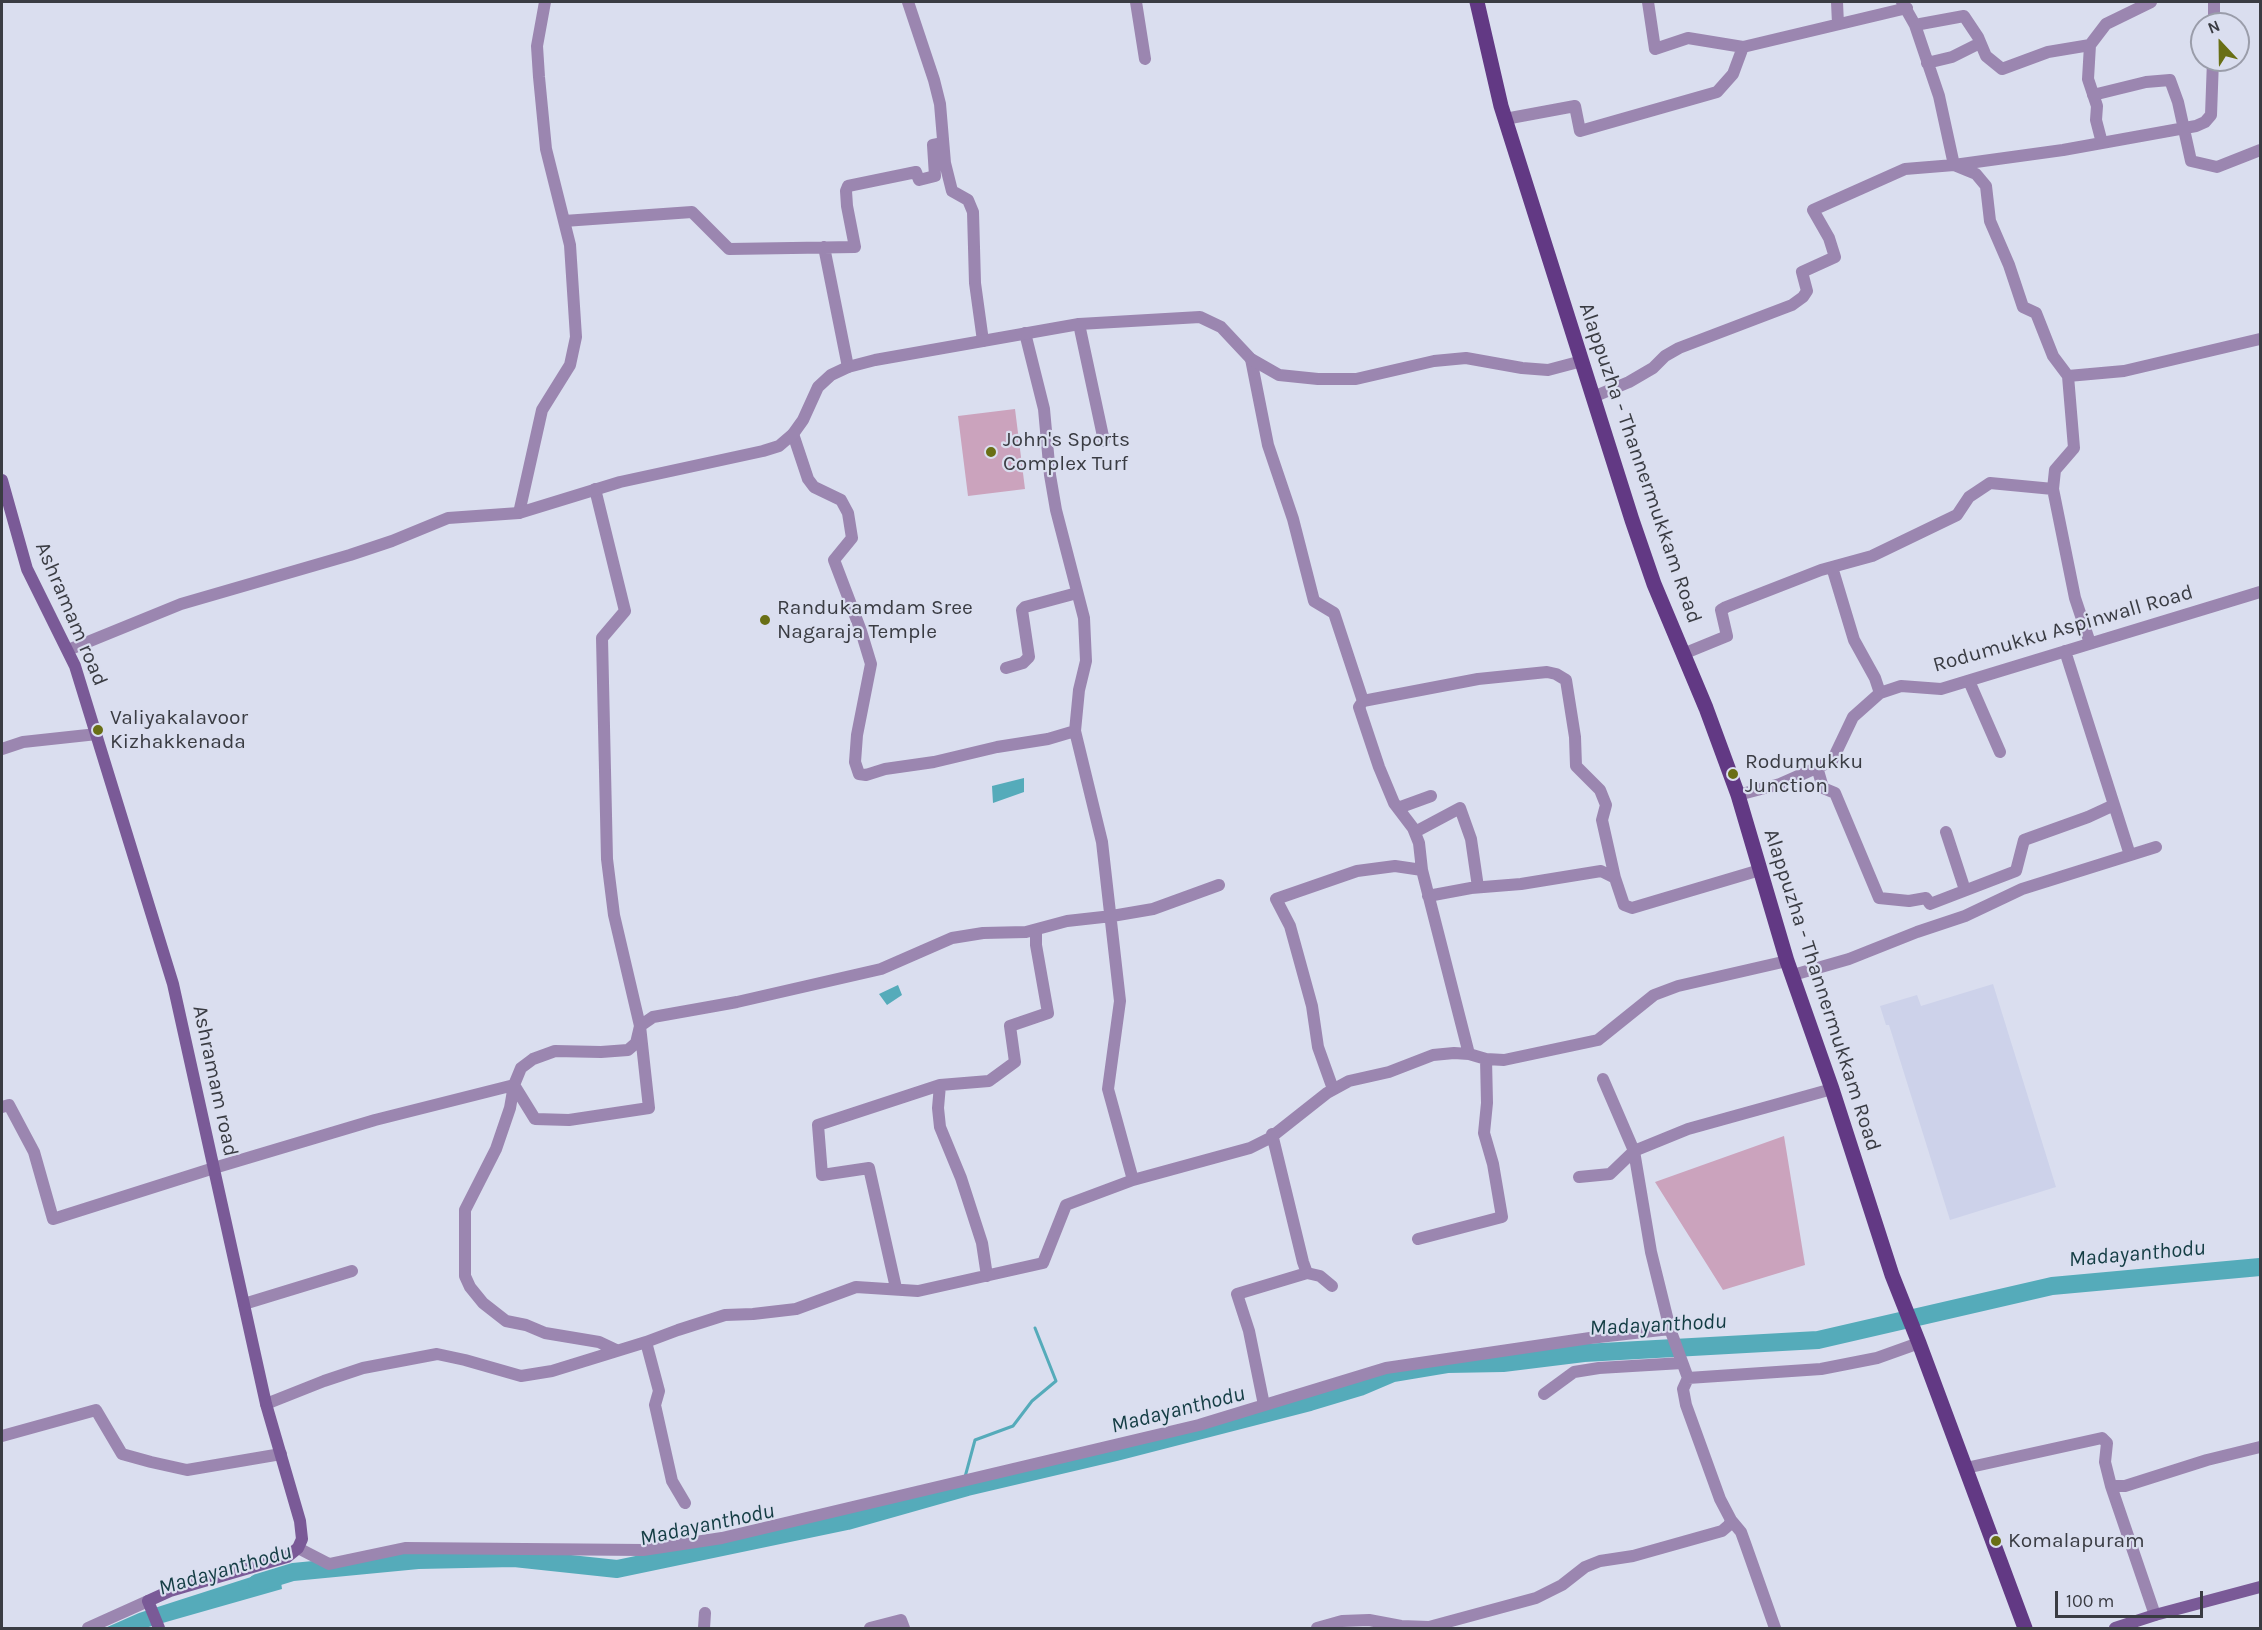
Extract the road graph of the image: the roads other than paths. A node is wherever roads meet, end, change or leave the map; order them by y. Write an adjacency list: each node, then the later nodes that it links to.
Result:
1 (545, 2): 24 (street)
2 (908, 2): 20 (street)
3 (1136, 2): 14 (street)
4 (1477, 2): 18 (main road, Alappuzha - Thannermukkam Road)
5 (1648, 2): 13 (street)
6 (1837, 2): 9 (street)
7 (2151, 2): 12 (street)
8 (1904, 5): 9 (street); 10 (street)
9 (1838, 24): 13 (street)
10 (1915, 25): 11 (street); 15 (street)
11 (1980, 43): 12 (street); 15 (street)
12 (2090, 45): 17 (street)
13 (1743, 47): 18 (street)
14 (1145, 59)
15 (1927, 63): 23 (street)
16 (2213, 72): 19 (street)
17 (2094, 94): 19 (street); 21 (street)
18 (1505, 119): 31 (main road, Alappuzha - Thannermukkam Road)
19 (2183, 128): 21 (street); 22 (street)
20 (943, 143): 25 (street); 29 (street)
21 (2102, 143): 23 (street)
22 (2260, 150)
23 (1954, 165): 33 (street); 34 (street)
24 (564, 221): 25 (street); 40 (street)
25 (824, 247): 32 (street)
26 (1079, 324): 27 (street); 30 (street); 36 (street)
27 (1025, 333): 29 (street); 43 (street)
28 (2260, 339): 33 (street)
29 (983, 341): 32 (street)
30 (1251, 358): 31 (street); 51 (street)
31 (1582, 361): 34 (main road, Alappuzha - Thannermukkam Road)
32 (848, 367): 35 (street)
33 (2067, 376): 39 (street)
34 (1593, 397): 47 (main road, Alappuzha - Thannermukkam Road)
35 (793, 434): 38 (street); 52 (street)
36 (1104, 441)
37 (2, 480): 45 (main road, Ashramam road)
38 (595, 489): 40 (street); 75 (street)
39 (2053, 489): 41 (street); 44 (street)
40 (519, 513): 45 (street)
41 (1832, 567): 47 (street); 50 (street)
42 (2260, 592): 44 (street, Rodumukku Aspinwall Road)
43 (1077, 593): 48 (street); 52 (street)
44 (2090, 643): 46 (street, Rodumukku Aspinwall Road)
45 (68, 650): 53 (main road, Ashramam road)
46 (2065, 651): 49 (street, Rodumukku Aspinwall Road); 59 (street)
47 (1683, 654): 57 (main road, Alappuzha - Thannermukkam Road)
48 (1006, 668)
49 (1969, 681): 50 (street, Rodumukku Aspinwall Road); 55 (street)
50 (1880, 693): 56 (street, Rodumukku Aspinwall Road)
51 (1363, 700): 60 (street); 67 (street)
52 (1075, 731): 72 (street)
53 (97, 734): 54 (street); 86 (main road, Ashramam road)
54 (2, 749)
55 (2000, 752)
56 (1817, 767): 57 (street, Rodumukku Aspinwall Road); 70 (street)
57 (1738, 795): 66 (main road, Alappuzha - Thannermukkam Road)
58 (1431, 796): 60 (street)
59 (2114, 806): 64 (street); 70 (street)
60 (1398, 808): 61 (street)
61 (1415, 832): 65 (street); 69 (street)
62 (1946, 832): 70 (street)
63 (2156, 847): 64 (street)
64 (2130, 855): 74 (street)
65 (1422, 870): 71 (street); 81 (street)
66 (1760, 870): 67 (street); 74 (main road, Alappuzha - Thannermukkam Road)
67 (1615, 878): 69 (street)
68 (1219, 885): 72 (street)
69 (1478, 887): 71 (street)
70 (1965, 890)
71 (1428, 896): 76 (street)
72 (1112, 916): 73 (street); 88 (street)
73 (1036, 930): 75 (street); 80 (street)
74 (1790, 968): 77 (street); 82 (main road, Alappuzha - Thannermukkam Road)
75 (640, 1026): 79 (street); 79 (street)
76 (1469, 1054): 77 (street); 81 (street)
77 (1486, 1059): 89 (street)
78 (1603, 1079): 85 (street)
79 (514, 1085): 86 (street); 99 (street)
80 (940, 1085): 92 (street); 94 (street)
81 (1333, 1089): 84 (street)
82 (1832, 1089): 85 (street); 97 (main road, Alappuzha - Thannermukkam Road)
83 (2, 1107): 86 (street)
84 (1272, 1134): 88 (street); 91 (street)
85 (1634, 1151): 87 (street); 96 (street)
86 (214, 1168): 95 (main road, Ashramam road)
87 (1579, 1177)
88 (1133, 1180): 92 (street)
89 (1418, 1239)
90 (352, 1270): 95 (street)
91 (1307, 1273): 93 (street); 104 (street)
92 (987, 1276): 94 (street)
93 (1332, 1286)
94 (896, 1288): 98 (street)
95 (244, 1304): 103 (main road, Ashramam road)
96 (1670, 1329): 100 (street); 104 (street)
97 (1918, 1340): 101 (street); 108 (main road)
98 (646, 1342): 99 (street); 110 (street)
99 (616, 1350): 103 (street)
100 (1680, 1359): 101 (street); 102 (street)
101 (1688, 1378): 111 (street)
102 (1544, 1394)
103 (266, 1404): 107 (main road, Ashramam road)
104 (1264, 1405): 112 (street)
105 (2, 1437): 107 (street)
106 (2260, 1447): 109 (street)
107 (280, 1454): 112 (main road, Ashramam road)
108 (1966, 1468): 109 (street); 125 (main road)
109 (2111, 1486): 116 (street)
110 (685, 1503)
111 (1731, 1520): 117 (street); 124 (street)
112 (298, 1548): 114 (main road)
113 (2260, 1587): 116 (main road)
114 (147, 1601): 118 (main road); 119 (street)
115 (705, 1613): 120 (street)
116 (2155, 1615): 126 (main road)
117 (1441, 1626): 123 (street)
118 (156, 1628)
119 (88, 1629)
120 (704, 1629)
121 (870, 1629): 122 (street)
122 (904, 1629)
123 (1317, 1629)
124 (1775, 1629)
125 (2025, 1629)
126 (2115, 1629)

